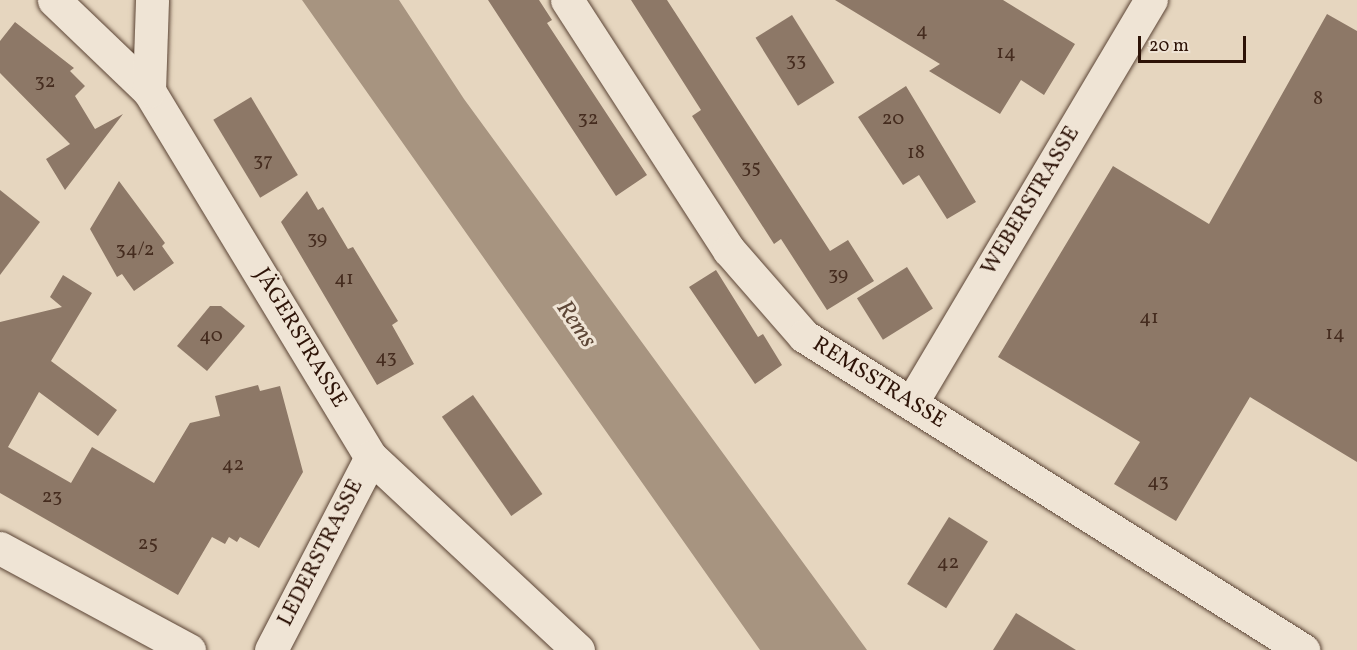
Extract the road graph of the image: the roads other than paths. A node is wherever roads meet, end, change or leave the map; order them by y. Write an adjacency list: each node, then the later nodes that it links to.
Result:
1 (54, 0): 5 (street, JÄGERSTRASSE)
2 (152, 0): 5 (street)
3 (567, 0): 6 (street, REMSSTRASSE)
4 (1151, 0): 6 (street, WEBERSTRASSE)
5 (149, 91): 7 (street, JÄGERSTRASSE)
6 (912, 402): 12 (street, REMSSTRASSE)
7 (371, 457): 10 (street, LEDERSTRASSE); 11 (street, JÄGERSTRASSE)
8 (0, 548): 9 (street)
9 (189, 650)
10 (271, 650)
11 (578, 650)
12 (1303, 650)

